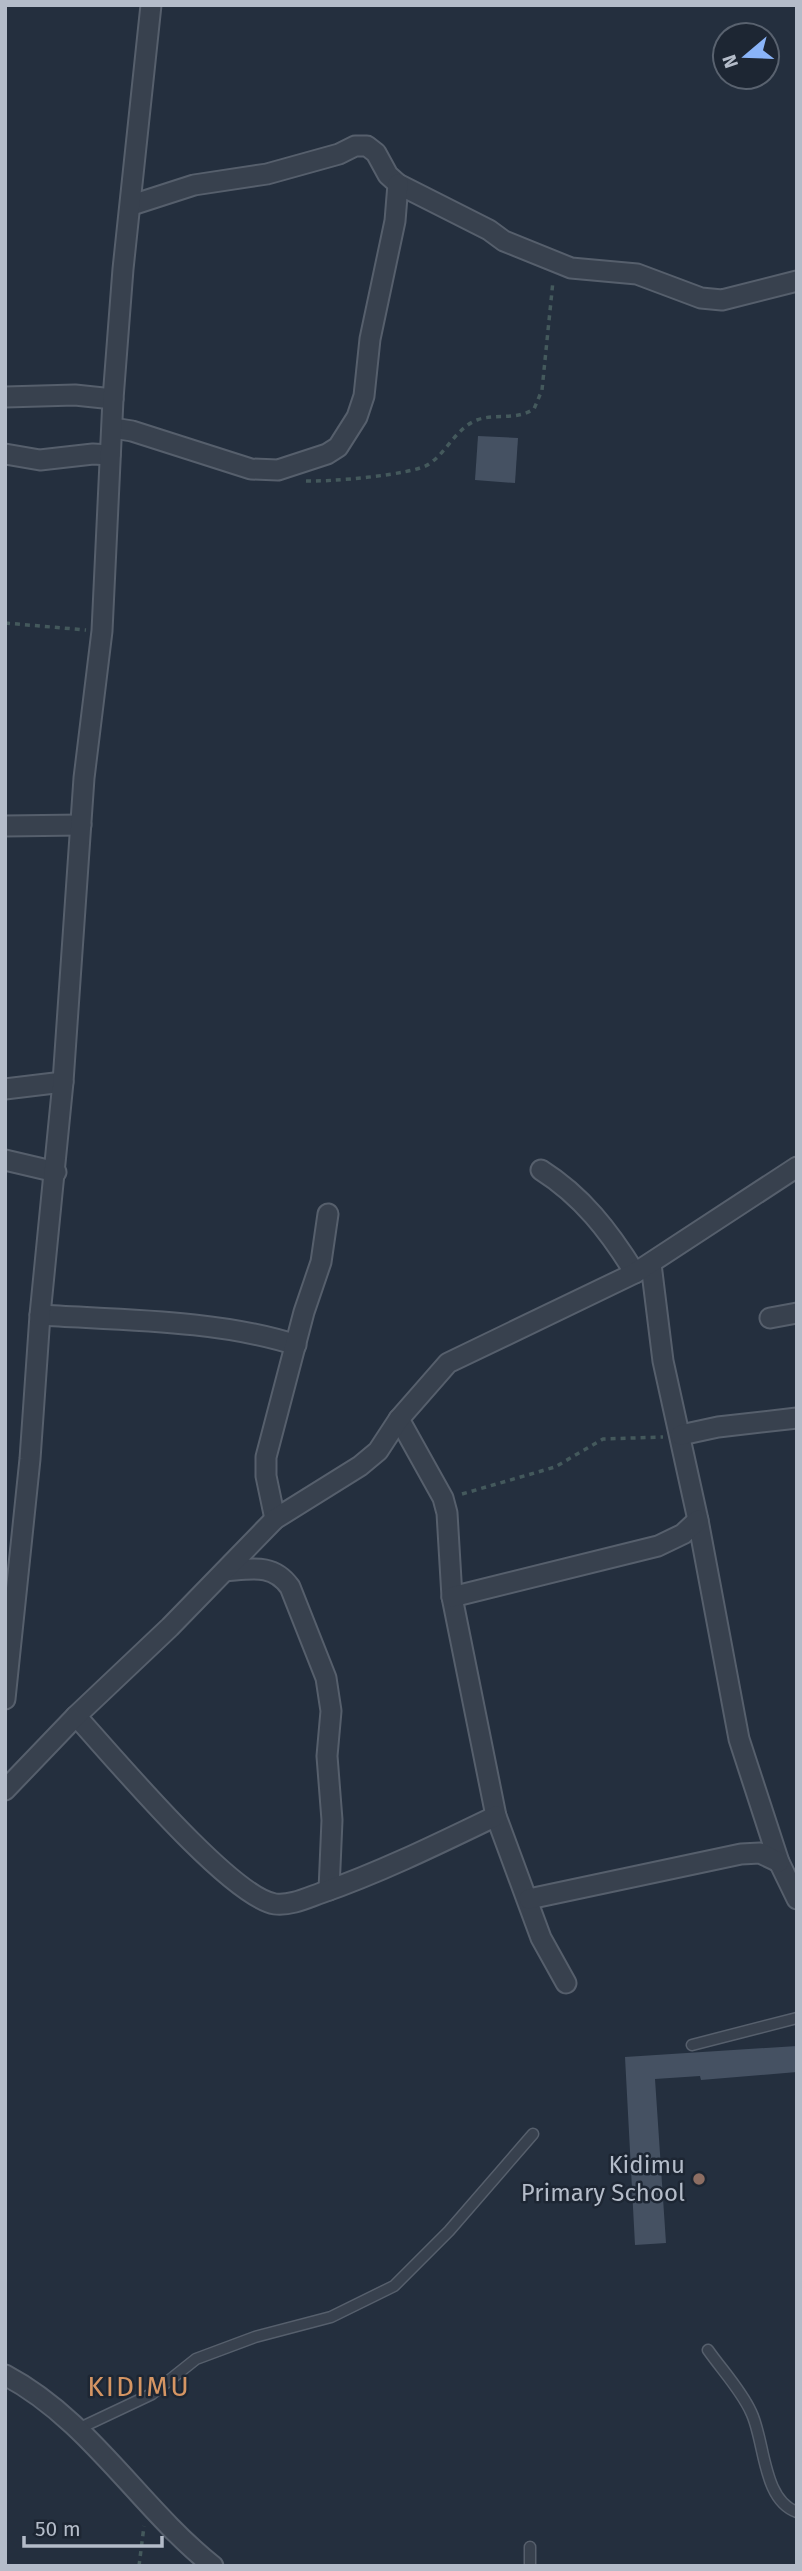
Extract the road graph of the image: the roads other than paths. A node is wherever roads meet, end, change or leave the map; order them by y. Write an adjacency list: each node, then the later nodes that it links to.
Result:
1 (151, 5): 3 (street)
2 (398, 184): 3 (street); 4 (street); 7 (street)
3 (132, 205): 6 (street)
4 (797, 281)
5 (5, 397): 6 (street)
6 (113, 399): 7 (street)
7 (113, 428): 9 (street)
8 (5, 454): 9 (street)
9 (110, 455): 10 (street)
10 (81, 825): 11 (street); 12 (street)
11 (5, 826)
12 (63, 1082): 13 (street); 17 (street)
13 (5, 1088)
14 (5, 1160): 17 (street)
15 (797, 1167): 19 (street)
16 (541, 1170): 19 (street)
17 (55, 1172): 21 (street)
18 (328, 1214): 23 (street)
19 (643, 1268): 25 (street); 26 (street)
20 (797, 1313): 22 (street)
21 (40, 1315): 23 (street); 31 (street)
22 (770, 1318)
23 (296, 1345): 27 (street)
24 (797, 1418): 26 (street)
25 (399, 1419): 27 (street); 30 (street)
26 (682, 1438): 28 (street)
27 (275, 1519): 29 (street)
28 (698, 1520): 30 (street); 36 (street)
29 (225, 1571): 33 (street); 37 (street)
30 (452, 1597): 35 (street)
31 (7, 1641): 32 (street)
32 (5, 1699)
33 (76, 1716): 34 (street); 37 (street)
34 (5, 1790)
35 (496, 1816): 37 (street); 38 (street)
36 (779, 1862): 38 (street); 39 (street)
37 (329, 1890)
38 (529, 1899): 40 (street)
39 (797, 1899)
40 (566, 1983)
41 (797, 2018): 42 (lane)
42 (692, 2045)
43 (533, 2134): 46 (lane)
44 (708, 2350): 47 (lane)
45 (5, 2375): 46 (street)
46 (80, 2428): 49 (street)
47 (797, 2512)
48 (530, 2547): 50 (lane)
49 (213, 2566)
50 (530, 2566)

